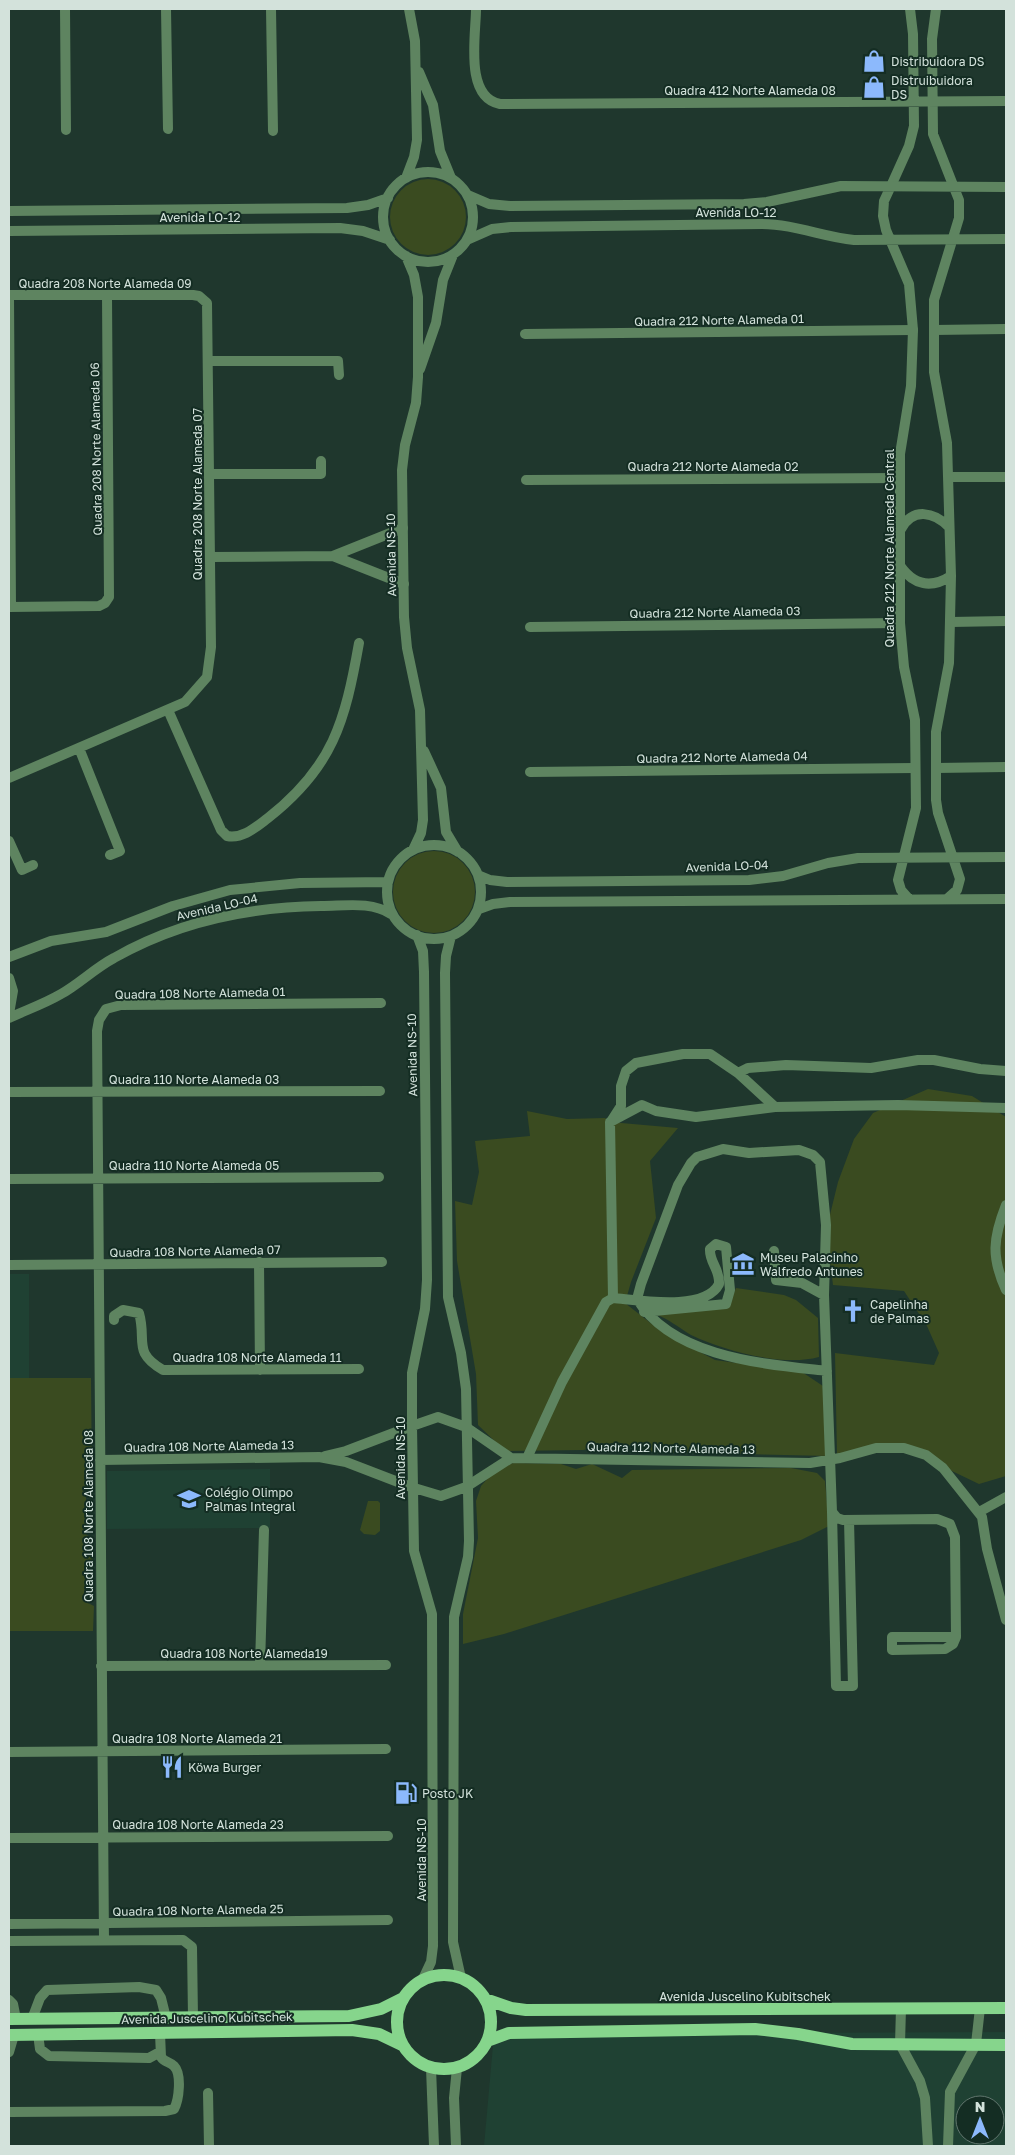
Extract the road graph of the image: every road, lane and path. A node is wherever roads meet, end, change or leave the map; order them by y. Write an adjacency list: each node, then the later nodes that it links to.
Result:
1 (66, 9): 13 (street)
2 (166, 9): 12 (street)
3 (271, 9): 14 (street)
4 (409, 9): 8 (street)
5 (476, 9): 10 (street, Quadra 412 Norte Alameda 08)
6 (910, 9): 10 (street)
7 (936, 9): 11 (street)
8 (416, 64): 15 (street); 16 (street)
9 (1006, 101): 11 (street, Quadra 412 Norte Alameda 08)
10 (913, 102): 11 (street, Quadra 412 Norte Alameda 08); 18 (street)
11 (932, 102): 17 (street)
12 (168, 129)
13 (66, 130)
14 (273, 131)
15 (406, 178): 16 (street); 21 (street)
16 (451, 178): 20 (street)
17 (953, 185): 18 (street, Avenida LO-12); 19 (street, Avenida LO-12); 28 (street)
18 (891, 186): 20 (street, Avenida LO-12); 27 (street)
19 (1006, 186)
20 (468, 195): 26 (street, Avenida NS-10)
21 (388, 198): 22 (street, Avenida LO-12); 25 (street, Avenida NS-10)
22 (9, 211)
23 (9, 231): 25 (street, Avenida LO-12)
24 (1006, 239): 28 (street, Avenida LO-12)
25 (390, 240): 30 (street, Avenida NS-10)
26 (467, 240): 27 (street, Avenida LO-12); 29 (street, Avenida NS-10)
27 (891, 240): 28 (street, Avenida LO-12); 34 (street, Quadra 212 Norte Alameda Central)
28 (951, 241): 35 (street)
29 (452, 255): 30 (street, Avenida NS-10); 40 (street, Avenida NS-10)
30 (406, 256): 40 (street, Avenida NS-10)
31 (9, 295): 32 (street, Quadra 208 Norte Alameda 09); 55 (street)
32 (106, 295): 33 (street, Quadra 208 Norte Alameda 09); 55 (street, Quadra 208 Norte Alameda 06)
33 (201, 298): 38 (street, Quadra 208 Norte Alameda 07)
34 (913, 330): 37 (street, Quadra 212 Norte Alameda 01); 45 (street, Quadra 212 Norte Alameda Central)
35 (934, 330): 36 (street); 43 (street)
36 (1006, 330)
37 (525, 334)
38 (209, 361): 39 (street); 42 (street, Quadra 208 Norte Alameda 07)
39 (339, 375)
40 (418, 377): 48 (street, Avenida NS-10)
41 (321, 461): 42 (street)
42 (210, 474): 51 (street, Quadra 208 Norte Alameda 07)
43 (949, 477): 44 (street); 47 (street)
44 (1006, 477)
45 (900, 478): 46 (street, Quadra 212 Norte Alameda 02); 49 (street, Quadra 212 Norte Alameda Central)
46 (526, 480)
47 (949, 527): 49 (street); 53 (street)
48 (403, 528): 50 (street); 54 (street, Avenida NS-10)
49 (901, 529): 52 (street, Quadra 212 Norte Alameda Central)
50 (333, 556): 51 (street); 54 (street)
51 (210, 557): 61 (street, Quadra 208 Norte Alameda 07)
52 (901, 567): 53 (street); 58 (street, Quadra 212 Norte Alameda Central)
53 (951, 576): 57 (street)
54 (404, 584): 62 (street, Avenida NS-10)
55 (10, 606)
56 (1006, 621): 57 (street)
57 (951, 622): 66 (street)
58 (900, 623): 59 (street, Quadra 212 Norte Alameda 03); 65 (street, Quadra 212 Norte Alameda Central)
59 (530, 627)
60 (358, 643): 61 (street)
61 (168, 710): 63 (street)
62 (421, 733): 70 (street, Avenida NS-10); 71 (street, Avenida NS-10)
63 (78, 748): 68 (street); 72 (street)
64 (1006, 767): 66 (street)
65 (915, 768): 67 (street, Quadra 212 Norte Alameda 04); 74 (street, Quadra 212 Norte Alameda Central)
66 (936, 768): 75 (street)
67 (530, 772)
68 (9, 778)
69 (9, 840): 76 (street)
70 (413, 850): 71 (street); 78 (street, Avenida NS-10)
71 (459, 853): 77 (street, Avenida NS-10)
72 (110, 856)
73 (1006, 857): 75 (street, Avenida LO-04)
74 (903, 858): 75 (street, Avenida LO-04); 77 (street, Avenida LO-04); 79 (street)
75 (954, 858): 80 (street)
76 (33, 865)
77 (478, 875): 82 (street)
78 (388, 882): 83 (street); 86 (street, Avenida LO-04)
79 (909, 899): 80 (street); 82 (street)
80 (947, 899): 81 (street)
81 (1006, 899)
82 (478, 909): 85 (street)
83 (391, 914): 84 (street); 89 (street, Avenida LO-04)
84 (417, 935): 85 (street); 116 (street, Avenida NS-10)
85 (452, 936): 117 (street)
86 (9, 956)
87 (9, 978): 89 (street)
88 (381, 1003): 94 (street, Quadra 108 Norte Alameda 01)
89 (9, 1016)
90 (1006, 1071): 91 (street)
91 (738, 1073): 95 (street); 97 (street)
92 (380, 1090): 94 (street, Quadra 110 Norte Alameda 03)
93 (9, 1092): 94 (street, Quadra 110 Norte Alameda 03)
94 (97, 1092): 100 (street, Quadra 108 Norte Alameda 08)
95 (775, 1107): 96 (street); 97 (street)
96 (1006, 1108)
97 (610, 1122): 109 (street)
98 (379, 1177): 100 (street, Quadra 110 Norte Alameda 05)
99 (9, 1178): 100 (street, Quadra 110 Norte Alameda 05)
100 (97, 1178): 105 (street, Quadra 108 Norte Alameda 08)
101 (1006, 1206): 107 (street)
102 (774, 1251): 108 (street)
103 (259, 1262): 104 (street, Quadra 108 Norte Alameda 07); 105 (street, Quadra 108 Norte Alameda 07); 114 (street)
104 (382, 1262)
105 (97, 1264): 106 (street, Quadra 108 Norte Alameda 07); 122 (street, Quadra 108 Norte Alameda 08)
106 (9, 1265)
107 (1006, 1290)
108 (824, 1295): 110 (street); 115 (street)
109 (613, 1298): 110 (street); 120 (street)
110 (637, 1299): 111 (street); 111 (street)
111 (644, 1312): 115 (street)
112 (114, 1320): 114 (street, Quadra 108 Norte Alameda 11)
113 (360, 1369): 114 (street, Quadra 108 Norte Alameda 11)
114 (260, 1370)
115 (826, 1371): 121 (street)
116 (412, 1426): 117 (street); 118 (street); 123 (street, Avenida NS-10)
117 (466, 1427): 119 (street); 124 (street)
118 (319, 1457): 122 (street, Quadra 108 Norte Alameda 13); 123 (street)
119 (511, 1458): 120 (street, Quadra 112 Norte Alameda 13); 124 (street)
120 (527, 1458): 121 (street, Quadra 112 Norte Alameda 13)
121 (830, 1458): 126 (street); 127 (street, Quadra 112 Norte Alameda 13)
122 (100, 1460): 134 (street, Quadra 108 Norte Alameda 08)
123 (412, 1487): 124 (street); 147 (street, Avenida NS-10)
124 (466, 1487): 146 (street)
125 (1006, 1497): 127 (street)
126 (832, 1512): 128 (street); 128 (street)
127 (978, 1512): 130 (street, Quadra 112 Norte Alameda 13)
128 (849, 1520): 131 (street)
129 (264, 1530): 132 (street)
130 (1006, 1620)
131 (956, 1637): 131 (street)
132 (260, 1665): 133 (street, Quadra 108 Norte Alameda19); 134 (street, Quadra 108 Norte Alameda19)
133 (386, 1665)
134 (101, 1666): 136 (street, Quadra 108 Norte Alameda 08)
135 (386, 1750): 136 (street, Quadra 108 Norte Alameda 21)
136 (102, 1751): 137 (street, Quadra 108 Norte Alameda 21); 139 (street, Quadra 108 Norte Alameda 08)
137 (9, 1752)
138 (388, 1836): 139 (street, Quadra 108 Norte Alameda 23)
139 (103, 1837): 140 (street, Quadra 108 Norte Alameda 23); 142 (street, Quadra 108 Norte Alameda 08)
140 (9, 1838)
141 (388, 1920): 142 (street, Quadra 108 Norte Alameda 25)
142 (104, 1923): 143 (street, Quadra 108 Norte Alameda 25); 144 (street, Quadra 108 Norte Alameda 08)
143 (9, 1924)
144 (104, 1940): 145 (street); 155 (street)
145 (9, 1941)
146 (461, 1978): 147 (main road); 149 (main road)
147 (423, 1979): 148 (main road)
148 (403, 1998): 155 (main road, Avenida Juscelino Kubitschek); 164 (main road)
149 (485, 1999): 151 (main road, Avenida Juscelino Kubitschek); 161 (main road)
150 (9, 2000): 156 (street)
151 (901, 2008): 152 (main road, Avenida Juscelino Kubitschek); 162 (street)
152 (980, 2008): 153 (main road, Avenida Juscelino Kubitschek); 163 (street)
153 (1006, 2008)
154 (166, 2018): 155 (main road, Avenida Juscelino Kubitschek); 157 (main road, Avenida Juscelino Kubitschek); 157 (street, Avenida Juscelino Kubitschek)
155 (193, 2018)
156 (12, 2019): 157 (main road, Avenida Juscelino Kubitschek)
157 (32, 2019)
158 (160, 2033): 159 (main road, Avenida Juscelino Kubitschek); 164 (main road, Avenida Juscelino Kubitschek); 167 (street)
159 (38, 2034): 160 (main road, Avenida Juscelino Kubitschek); 167 (street)
160 (12, 2035): 166 (street)
161 (488, 2041): 162 (main road); 169 (main road)
162 (900, 2044): 163 (main road); 175 (street)
163 (976, 2044): 165 (main road); 176 (street)
164 (402, 2045): 168 (main road)
165 (1006, 2045)
166 (9, 2052)
167 (160, 2052): 171 (street)
168 (431, 2068): 169 (main road); 173 (street)
169 (457, 2068): 174 (street)
170 (208, 2093): 172 (street)
171 (9, 2112)
172 (209, 2146)
173 (434, 2146)
174 (456, 2146)
175 (928, 2146)
176 (948, 2146)

